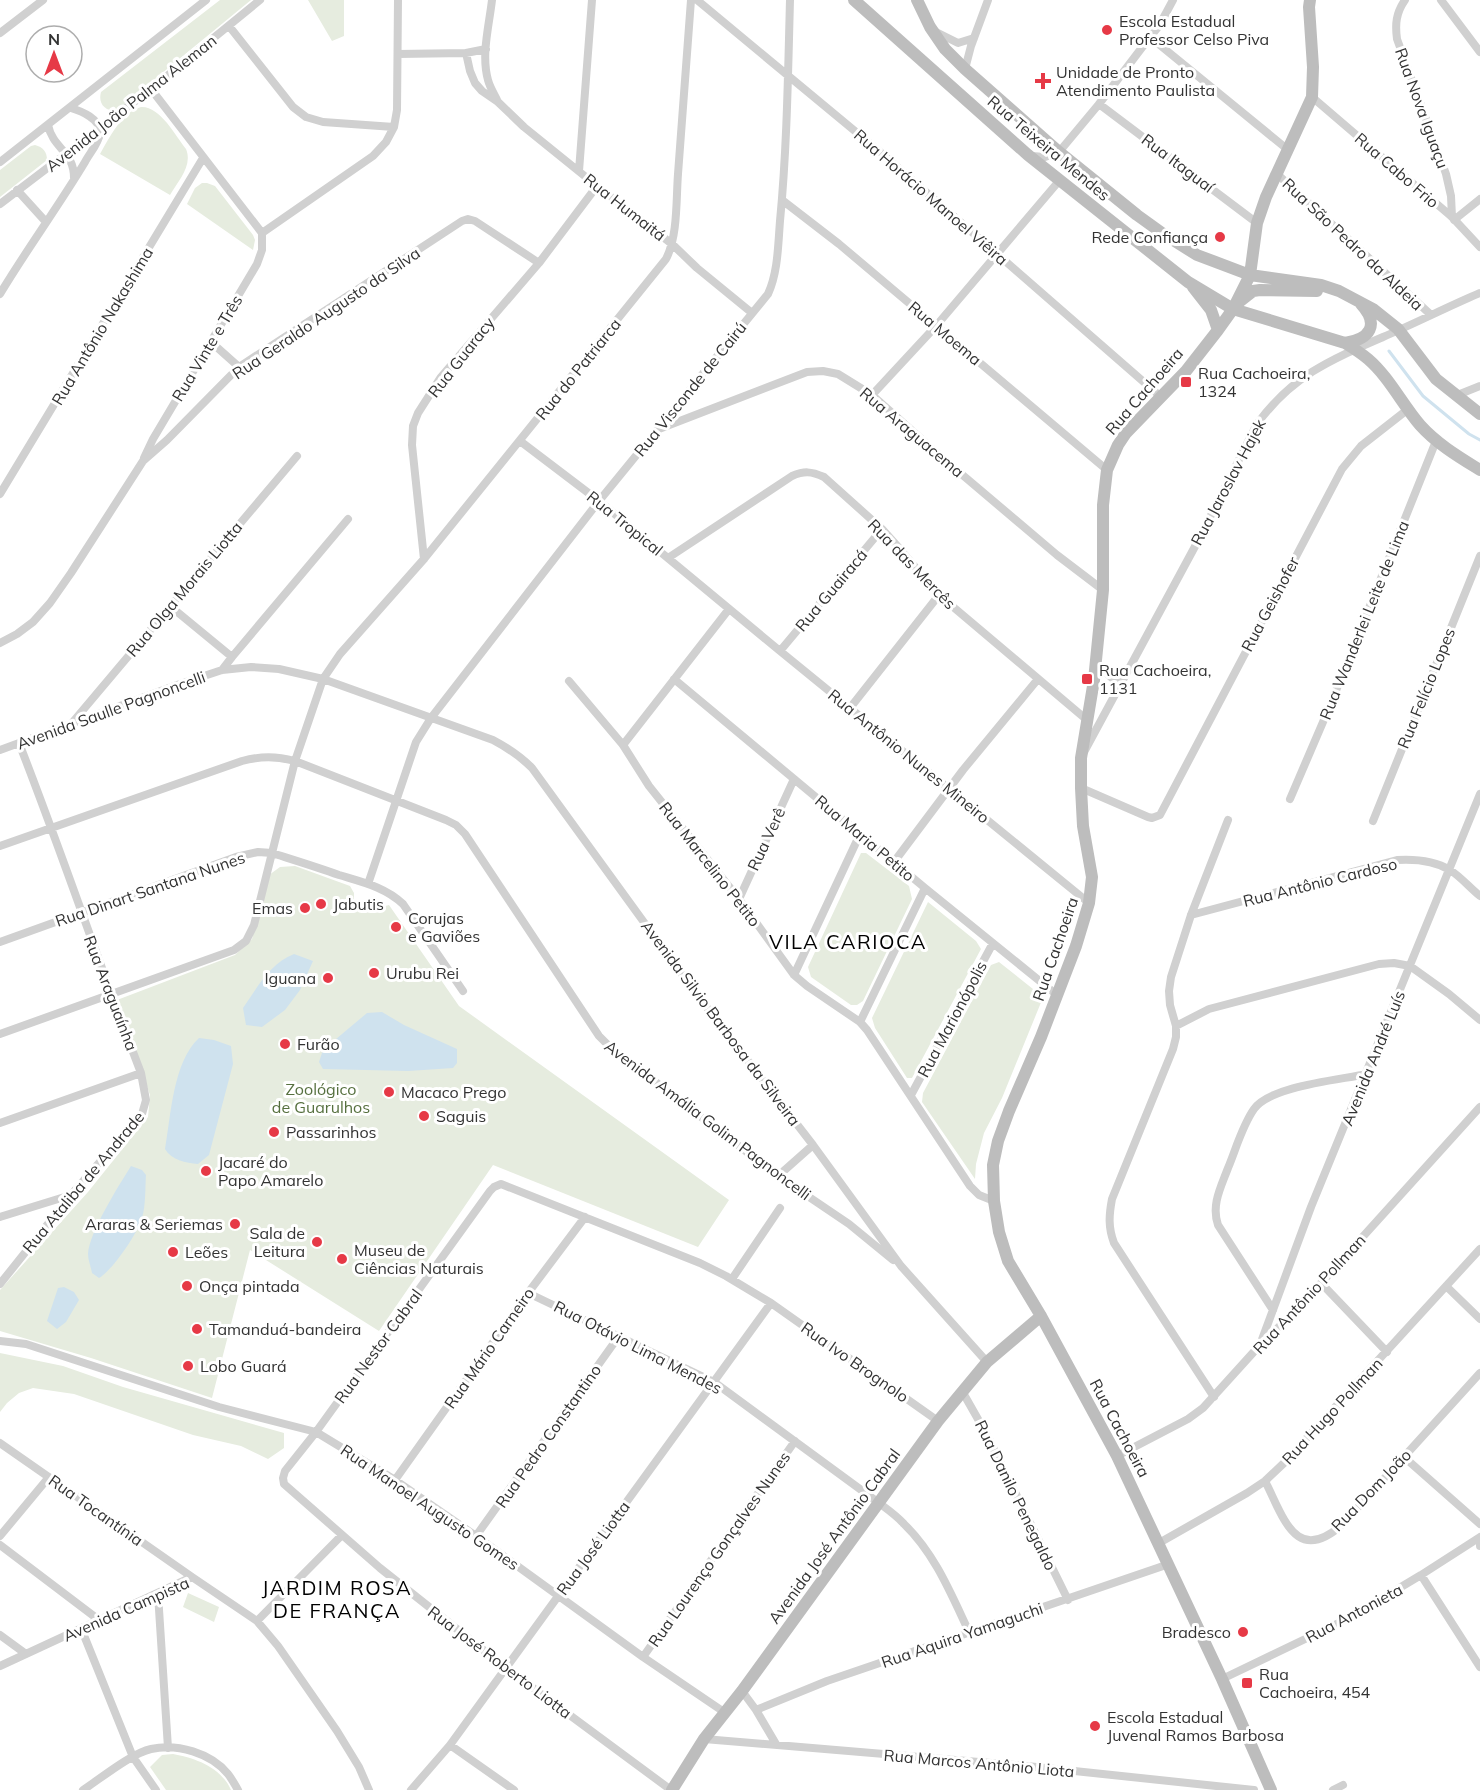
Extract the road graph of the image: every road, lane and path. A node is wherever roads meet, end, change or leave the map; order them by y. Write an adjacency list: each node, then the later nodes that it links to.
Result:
1 (43, 0): 19 (street)
2 (206, 0): 32 (street, Avenida João Palma Aleman)
3 (260, 0): 17 (street, Avenida João Palma Aleman)
4 (398, 0): 25 (street)
5 (492, 0): 22 (street, Rua Humaitá)
6 (591, 0): 42 (street)
7 (691, 0): 55 (street, Rua do Patriarca)
8 (697, 0): 27 (street, Rua Horácio Manoel Viêira)
9 (790, 0): 27 (street, Rua Visconde de Cairú)
10 (854, 0): 39 (main road, Rua Teixeira Mendes)
11 (917, 0): 18 (main road, Rua Teixeira Mendes)
12 (988, 0): 21 (street)
13 (1173, 0): 20 (street)
14 (1310, 0): 29 (main road, Rua Cachoeira)
15 (1405, 0): 51 (street, Rua Nova Iguaçu)
16 (1441, 0): 23 (street)
17 (229, 26): 28 (street, Avenida João Palma Aleman); 34 (street)
18 (930, 27): 21 (street); 26 (main road, Rua Teixeira Mendes)
19 (0, 33)
20 (1150, 37): 31 (street); 36 (street)
21 (974, 38): 26 (street)
22 (486, 49): 24 (street); 30 (street, Rua Humaitá)
23 (1480, 52)
24 (466, 53): 25 (street); 30 (street, Rua Humaitá)
25 (398, 54): 34 (street)
26 (965, 69): 37 (main road, Rua Teixeira Mendes)
27 (788, 76): 49 (street, Rua Visconde de Cairú); 57 (street, Rua Horácio Manoel Viêira)
28 (151, 89): 35 (street, Avenida João Palma Aleman); 40 (street)
29 (1312, 97): 36 (main road, Rua Cachoeira); 51 (street, Rua Cabo Frio)
30 (498, 102): 42 (street, Rua Humaitá)
31 (1099, 104): 37 (street); 53 (street, Rua Itaguaí)
32 (71, 108): 33 (street, Avenida João Palma Aleman); 35 (street)
33 (48, 125): 38 (street); 41 (street, Avenida João Palma Aleman)
34 (394, 127): 54 (street)
35 (99, 128): 38 (street, Avenida João Palma Aleman); 44 (street)
36 (1287, 149): 43 (main road, Rua Cachoeira)
37 (1059, 152): 39 (street); 59 (main road, Rua Teixeira Mendes)
38 (66, 153): 44 (street); 47 (street, Avenida João Palma Aleman)
39 (1028, 155): 45 (main road, Rua Teixeira Mendes)
40 (203, 158): 54 (street); 88 (street, Rua Antônio Nakashima)
41 (0, 162)
42 (579, 171): 46 (street, Rua Humaitá)
43 (1276, 173): 53 (main road, Rua Cachoeira); 67 (street, Rua São Pedro da Aldeia)
44 (74, 179): 52 (street)
45 (1059, 181): 57 (street); 60 (main road, Rua Teixeira Mendes)
46 (597, 186): 55 (street, Rua Humaitá); 58 (street, Rua Guaracy)
47 (17, 190): 50 (street, Avenida João Palma Aleman); 52 (street)
48 (1480, 199): 51 (street)
49 (782, 200): 66 (street, Rua Visconde de Cairú); 68 (street, Rua Moema)
50 (0, 204)
51 (1453, 218): 56 (street, Rua Cabo Frio)
52 (46, 222): 63 (street)
53 (1257, 223): 59 (main road, Rua Cachoeira)
54 (262, 233): 72 (street, Rua Vinte e Três)
55 (672, 244): 66 (street, Rua Humaitá); 82 (street, Rua do Patriarca)
56 (1480, 247)
57 (998, 255): 68 (street); 78 (street, Rua Horácio Manoel Viêira)
58 (539, 263): 74 (street, Rua Geraldo Augusto da Silva); 94 (street, Rua Guaracy)
59 (1250, 275): 61 (main road, Rua Teixeira Mendes); 65 (main road, Rua Cachoeira)
60 (1188, 282): 65 (main road, Rua Teixeira Mendes); 69 (main road)
61 (1339, 291): 64 (main road); 65 (main road)
62 (1480, 293): 67 (street)
63 (0, 294)
64 (1358, 301): 70 (main road); 71 (main road)
65 (1233, 309): 69 (main road, Rua Cachoeira); 73 (main road, Rua Teixeira Mendes)
66 (752, 313): 81 (street, Rua Visconde de Cairú)
67 (1430, 314): 70 (street)
68 (936, 326): 76 (street); 86 (street, Rua Moema)
69 (1218, 330): 78 (main road, Rua Cachoeira)
70 (1398, 330): 71 (street); 77 (main road)
71 (1368, 337): 73 (main road)
72 (211, 342): 74 (street); 85 (street, Rua Vinte e Três)
73 (1349, 346): 79 (main road); 104 (street, Rua Jaroslav Hajek)
74 (239, 367): 85 (street, Rua Geraldo Augusto da Silva)
75 (1480, 386): 77 (street)
76 (872, 395): 81 (street, Rua Araguacema); 95 (street, Rua Araguacema)
77 (1455, 396): 80 (main road)
78 (1161, 397): 86 (main road, Rua Cachoeira)
79 (1407, 410): 83 (main road); 119 (street, Rua Geishofer)
80 (1480, 414)
81 (658, 429): 89 (street, Rua Visconde de Cairú)
82 (520, 441): 89 (street, Rua Tropical); 94 (street, Rua do Patriarca)
83 (1436, 441): 87 (main road); 122 (street, Rua Wanderlei Leite de Lima)
84 (297, 456): 97 (street, Rua Olga Morais Liotta)
85 (143, 461): 99 (street, Rua Geraldo Augusto da Silva)
86 (1107, 470): 95 (main road, Rua Cachoeira)
87 (1480, 470)
88 (0, 494)
89 (599, 501): 93 (street, Rua Tropical); 110 (street, Rua Visconde de Cairú)
90 (348, 519): 101 (street)
91 (882, 530): 93 (street, Rua das Mercês); 96 (street, Rua das Mercês); 100 (street, Rua Guairacá)
92 (1480, 556): 125 (street, Rua Felício Lopes)
93 (668, 558): 98 (street, Rua Tropical)
94 (424, 559): 105 (street, Rua do Patriarca)
95 (1103, 590): 102 (main road, Rua Cachoeira)
96 (939, 595): 107 (street, Rua das Mercês); 109 (street)
97 (170, 606): 101 (street); 112 (street, Rua Olga Morais Liotta)
98 (729, 609): 100 (street, Rua Antônio Nunes Mineiro); 106 (street)
99 (0, 643)
100 (780, 651): 109 (street, Rua Antônio Nunes Mineiro)
101 (232, 657): 103 (street)
102 (1096, 663): 104 (street); 111 (main road, Rua Cachoeira)
103 (222, 670): 105 (street, Avenida Saulle Pagnoncelli); 112 (street, Avenida Saulle Pagnoncelli)
104 (1125, 676): 116 (street, Rua Jaroslav Hajek)
105 (323, 679): 110 (street, Avenida Silvio Barbosa da Silveira); 117 (street, Rua do Patriarca)
106 (674, 679): 114 (street); 118 (street, Rua Maria Petito)
107 (1038, 679): 111 (street, Rua das Mercês); 120 (street)
108 (569, 681): 114 (street, Rua Marcelino Petito)
109 (850, 708): 120 (street, Rua Antônio Nunes Mineiro)
110 (431, 718): 123 (street, Rua Visconde de Cairú); 155 (street, Avenida Silvio Barbosa da Silveira)
111 (1087, 720): 116 (main road, Rua Cachoeira)
112 (72, 724): 113 (street, Avenida Saulle Pagnoncelli)
113 (19, 743): 115 (street, Avenida Saulle Pagnoncelli); 126 (street, Rua Araguaínha)
114 (622, 745): 135 (street, Rua Marcelino Petito)
115 (0, 750)
116 (1081, 758): 119 (main road, Rua Cachoeira)
117 (295, 761): 123 (street, Avenida Amália Golim Pagnoncelli); 126 (street, Avenida Amália Golim Pagnoncelli); 129 (street, Rua do Patriarca)
118 (794, 779): 127 (street, Rua Maria Petito); 135 (street, Rua Verê)
119 (1081, 788): 136 (main road, Rua Cachoeira)
120 (950, 789): 130 (street); 136 (street, Rua Antônio Nunes Mineiro)
121 (1480, 794): 131 (street, Avenida André Luís)
122 (1290, 799)
123 (396, 801): 132 (street, Rua Visconde de Cairú); 156 (street, Avenida Amália Golim Pagnoncelli)
124 (1228, 820): 138 (street)
125 (1372, 821)
126 (52, 828): 128 (street, Avenida Amália Golim Pagnoncelli); 137 (street, Rua Araguaínha)
127 (860, 834): 130 (street, Rua Maria Petito); 142 (street)
128 (0, 846)
129 (272, 853): 132 (street, Rua Dinart Santana Nunes); 137 (street, Rua Dinart Santana Nunes); 144 (street, Rua do Patriarca)
130 (894, 862): 133 (street, Rua Maria Petito)
131 (1449, 869): 134 (street); 138 (street, Rua Antônio Cardoso); 141 (street, Avenida André Luís)
132 (368, 884): 143 (street, Rua Dinart Santana Nunes)
133 (924, 888): 140 (street, Rua Maria Petito); 147 (street)
134 (1480, 896)
135 (738, 899): 142 (street, Rua Marcelino Petito)
136 (1089, 903): 145 (main road, Rua Cachoeira)
137 (81, 914): 139 (street, Rua Dinart Santana Nunes); 144 (street, Rua Araguaínha)
138 (1191, 915): 148 (street)
139 (0, 942)
140 (993, 943): 145 (street, Rua Maria Petito); 152 (street, Rua Marionópolis)
141 (1410, 966): 146 (street); 148 (street); 151 (street, Avenida André Luís)
142 (794, 975): 147 (street, Rua Marcelino Petito)
143 (463, 991)
144 (111, 995): 149 (street); 150 (street, Rua Araguaínha)
145 (1058, 995): 159 (main road, Rua Cachoeira)
146 (1480, 1020)
147 (860, 1022): 152 (street, Rua Marcelino Petito)
148 (1176, 1026): 182 (street)
149 (0, 1034)
150 (141, 1073): 154 (street); 158 (street, Rua Ataliba de Andrade)
151 (1367, 1074): 171 (street, Avenida André Luís); 171 (street)
152 (911, 1095): 159 (street, Rua Marcelino Petito)
153 (1480, 1107): 166 (street, Rua Antônio Pollman)
154 (0, 1123)
155 (813, 1145): 156 (street); 164 (street, Avenida Silvio Barbosa da Silveira)
156 (778, 1176): 164 (street, Avenida Amália Golim Pagnoncelli)
157 (497, 1185): 162 (street, Rua Ivo Brognolo); 184 (street, Rua Nestor Cabral)
158 (71, 1195): 161 (street); 167 (street, Rua Ataliba de Andrade)
159 (994, 1201): 172 (main road, Rua Cachoeira)
160 (780, 1208): 165 (street)
161 (0, 1217)
162 (585, 1217): 165 (street, Rua Ivo Brognolo); 169 (street, Rua Mário Carneiro)
163 (1480, 1250): 168 (street, Rua Hugo Pollman)
164 (901, 1266): 178 (street, Avenida Silvio Barbosa da Silveira)
165 (732, 1279): 170 (street, Rua Ivo Brognolo)
166 (1321, 1283): 174 (street, Rua Antônio Pollman); 177 (street)
167 (0, 1284)
168 (1446, 1286): 173 (street); 177 (street, Rua Hugo Pollman)
169 (528, 1293): 175 (street, Rua Otávio Lima Mendes); 191 (street, Rua Mário Carneiro)
170 (771, 1303): 180 (street, Rua José Liotta); 183 (street, Rua Ivo Brognolo)
171 (1273, 1310): 174 (street, Avenida André Luís)
172 (1041, 1316): 178 (main road, Avenida José Antônio Cabral); 187 (main road, Rua Cachoeira)
173 (1480, 1319)
174 (1270, 1329): 182 (street, Rua Antônio Pollman)
175 (619, 1336): 180 (street, Rua Otávio Lima Mendes); 197 (street, Rua Pedro Constantino)
176 (0, 1341): 184 (street, Rua Manoel Augusto Gomes)
177 (1387, 1352): 192 (street, Rua Hugo Pollman)
178 (987, 1362): 181 (main road, Avenida José Antônio Cabral)
179 (1480, 1373): 188 (street, Rua Dom João)
180 (714, 1382): 185 (street, Rua Otávio Lima Mendes); 205 (street, Rua José Liotta)
181 (962, 1391): 183 (main road, Avenida José Antônio Cabral); 206 (street, Rua Danilo Penegaldo)
182 (1214, 1397): 187 (street, Rua Antônio Pollman)
183 (938, 1421): 193 (main road, Avenida José Antônio Cabral)
184 (316, 1432): 190 (street, Rua Nestor Cabral); 191 (street, Rua Manoel Augusto Gomes)
185 (795, 1441): 193 (street, Rua Otávio Lima Mendes); 213 (street, Rua Lourenço Gonçalves Nunes)
186 (0, 1443): 189 (street, Rua Tocantínia)
187 (1117, 1456): 199 (main road, Rua Cachoeira)
188 (1404, 1457): 192 (street, Rua Dom João); 194 (street)
189 (49, 1477): 196 (street); 203 (street, Rua Tocantínia)
190 (282, 1478): 195 (street, Rua José Roberto Liotta)
191 (395, 1480): 197 (street, Rua Manoel Augusto Gomes)
192 (1264, 1481): 199 (street, Rua Hugo Pollman)
193 (879, 1503): 210 (street, Rua Otávio Lima Mendes); 218 (main road, Avenida José Antônio Cabral)
194 (1480, 1524)
195 (342, 1535): 208 (street); 216 (street, Rua José Roberto Liotta)
196 (0, 1536)
197 (476, 1536): 205 (street, Rua Manoel Augusto Gomes)
198 (1480, 1536): 202 (street, Rua Antonieta)
199 (1159, 1543): 201 (main road, Rua Cachoeira)
200 (0, 1545): 207 (street)
201 (1168, 1564): 206 (street, Rua Aquira Yamaguchi); 217 (main road, Rua Cachoeira)
202 (1421, 1575): 215 (street); 217 (street, Rua Antonieta)
203 (192, 1577): 204 (street, Avenida Campista); 208 (street, Avenida Campista)
204 (158, 1594): 207 (street, Avenida Campista); 224 (street)
205 (558, 1596): 213 (street, Rua Manoel Augusto Gomes); 216 (street, Rua José Liotta)
206 (1068, 1600): 210 (street, Rua Aquira Yamaguchi)
207 (99, 1620): 209 (street, Avenida Campista)
208 (257, 1621): 230 (street, Avenida Campista)
209 (81, 1628): 212 (street, Avenida Campista); 225 (street)
210 (969, 1632): 219 (street, Rua Aquira Yamaguchi)
211 (0, 1635): 212 (street)
212 (26, 1654): 214 (street, Avenida Campista)
213 (643, 1658): 220 (street, Rua Manoel Augusto Gomes)
214 (0, 1666)
215 (1480, 1667)
216 (506, 1668): 223 (street, Rua José Liotta); 233 (street, Rua José Roberto Liotta)
217 (1222, 1679): 235 (main road, Rua Cachoeira)
218 (742, 1691): 219 (street); 220 (main road, Avenida José Antônio Cabral)
219 (756, 1710): 222 (street)
220 (723, 1712): 221 (main road, Avenida José Antônio Cabral)
221 (704, 1739): 222 (street, Rua Marcos Antônio Liota); 233 (main road, Avenida José Antônio Cabral)
222 (776, 1744): 234 (street, Rua Marcos Antônio Liota)
223 (450, 1745): 231 (street, Rua José Liotta); 232 (street)
224 (168, 1748): 225 (street); 229 (street)
225 (133, 1757): 227 (street); 228 (street)
226 (1343, 1785): 236 (street)
227 (83, 1790)
228 (156, 1790)
229 (238, 1790)
230 (369, 1790)
231 (411, 1790)
232 (514, 1790)
233 (672, 1790)
234 (1254, 1790)
235 (1271, 1790)
236 (1333, 1790)

